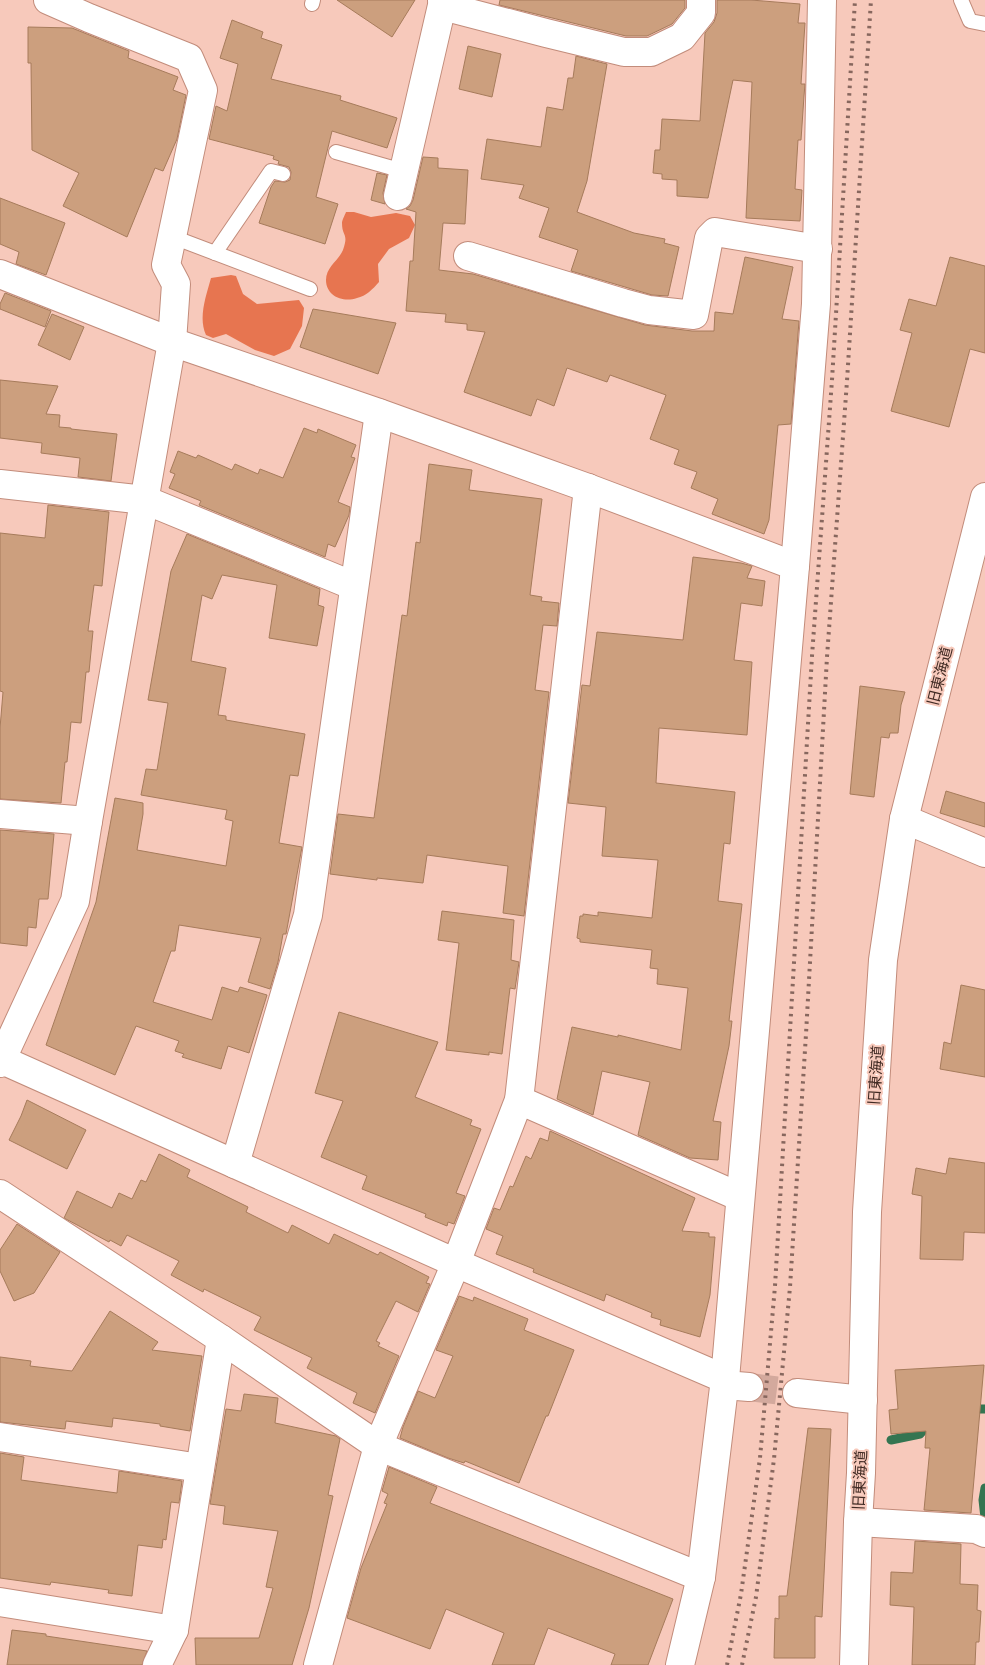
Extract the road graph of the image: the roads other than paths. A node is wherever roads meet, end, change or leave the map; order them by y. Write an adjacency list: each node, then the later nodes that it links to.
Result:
1 (443, 0): 6 (street); 10 (street)
2 (701, 0): 6 (street)
3 (822, 0): 12 (street)
4 (961, 0): 7 (lane)
5 (62, 3): 11 (street)
6 (494, 10)
7 (985, 24)
8 (336, 152): 10 (lane)
9 (283, 174): 13 (lane)
10 (401, 184)
11 (173, 237): 13 (lane); 17 (street)
12 (818, 249): 14 (street); 23 (street)
13 (215, 253): 16 (lane)
14 (468, 256)
15 (0, 274): 17 (street)
16 (310, 289)
17 (172, 342): 18 (street); 22 (street)
18 (379, 413): 20 (street); 24 (street)
19 (0, 484): 22 (street)
20 (588, 488): 23 (street); 30 (street)
21 (985, 497): 26 (street, 旧東海道)
22 (145, 500): 24 (street); 27 (street)
23 (795, 566): 33 (street)
24 (354, 586): 31 (street)
25 (0, 814): 27 (street)
26 (904, 818): 28 (street); 38 (street, 旧東海道)
27 (88, 821): 29 (street)
28 (985, 853)
29 (1, 1060): 31 (street)
30 (520, 1100): 33 (street); 34 (street)
31 (235, 1164): 34 (street)
32 (0, 1194): 35 (street)
33 (740, 1197): 36 (street)
34 (456, 1263): 36 (street); 40 (street)
35 (221, 1339): 40 (street); 41 (street)
36 (732, 1384): 44 (street)
37 (798, 1393): 38 (street)
38 (863, 1400): 42 (street, 旧東海道)
39 (0, 1437): 41 (street)
40 (378, 1446): 44 (street); 47 (street)
41 (200, 1468): 46 (street)
42 (858, 1522): 43 (street); 50 (street, 旧東海道)
43 (980, 1531)
44 (701, 1577): 49 (street)
45 (0, 1602): 46 (street)
46 (174, 1630): 48 (street)
47 (325, 1663)
48 (157, 1665)
49 (680, 1665)
50 (854, 1665)

